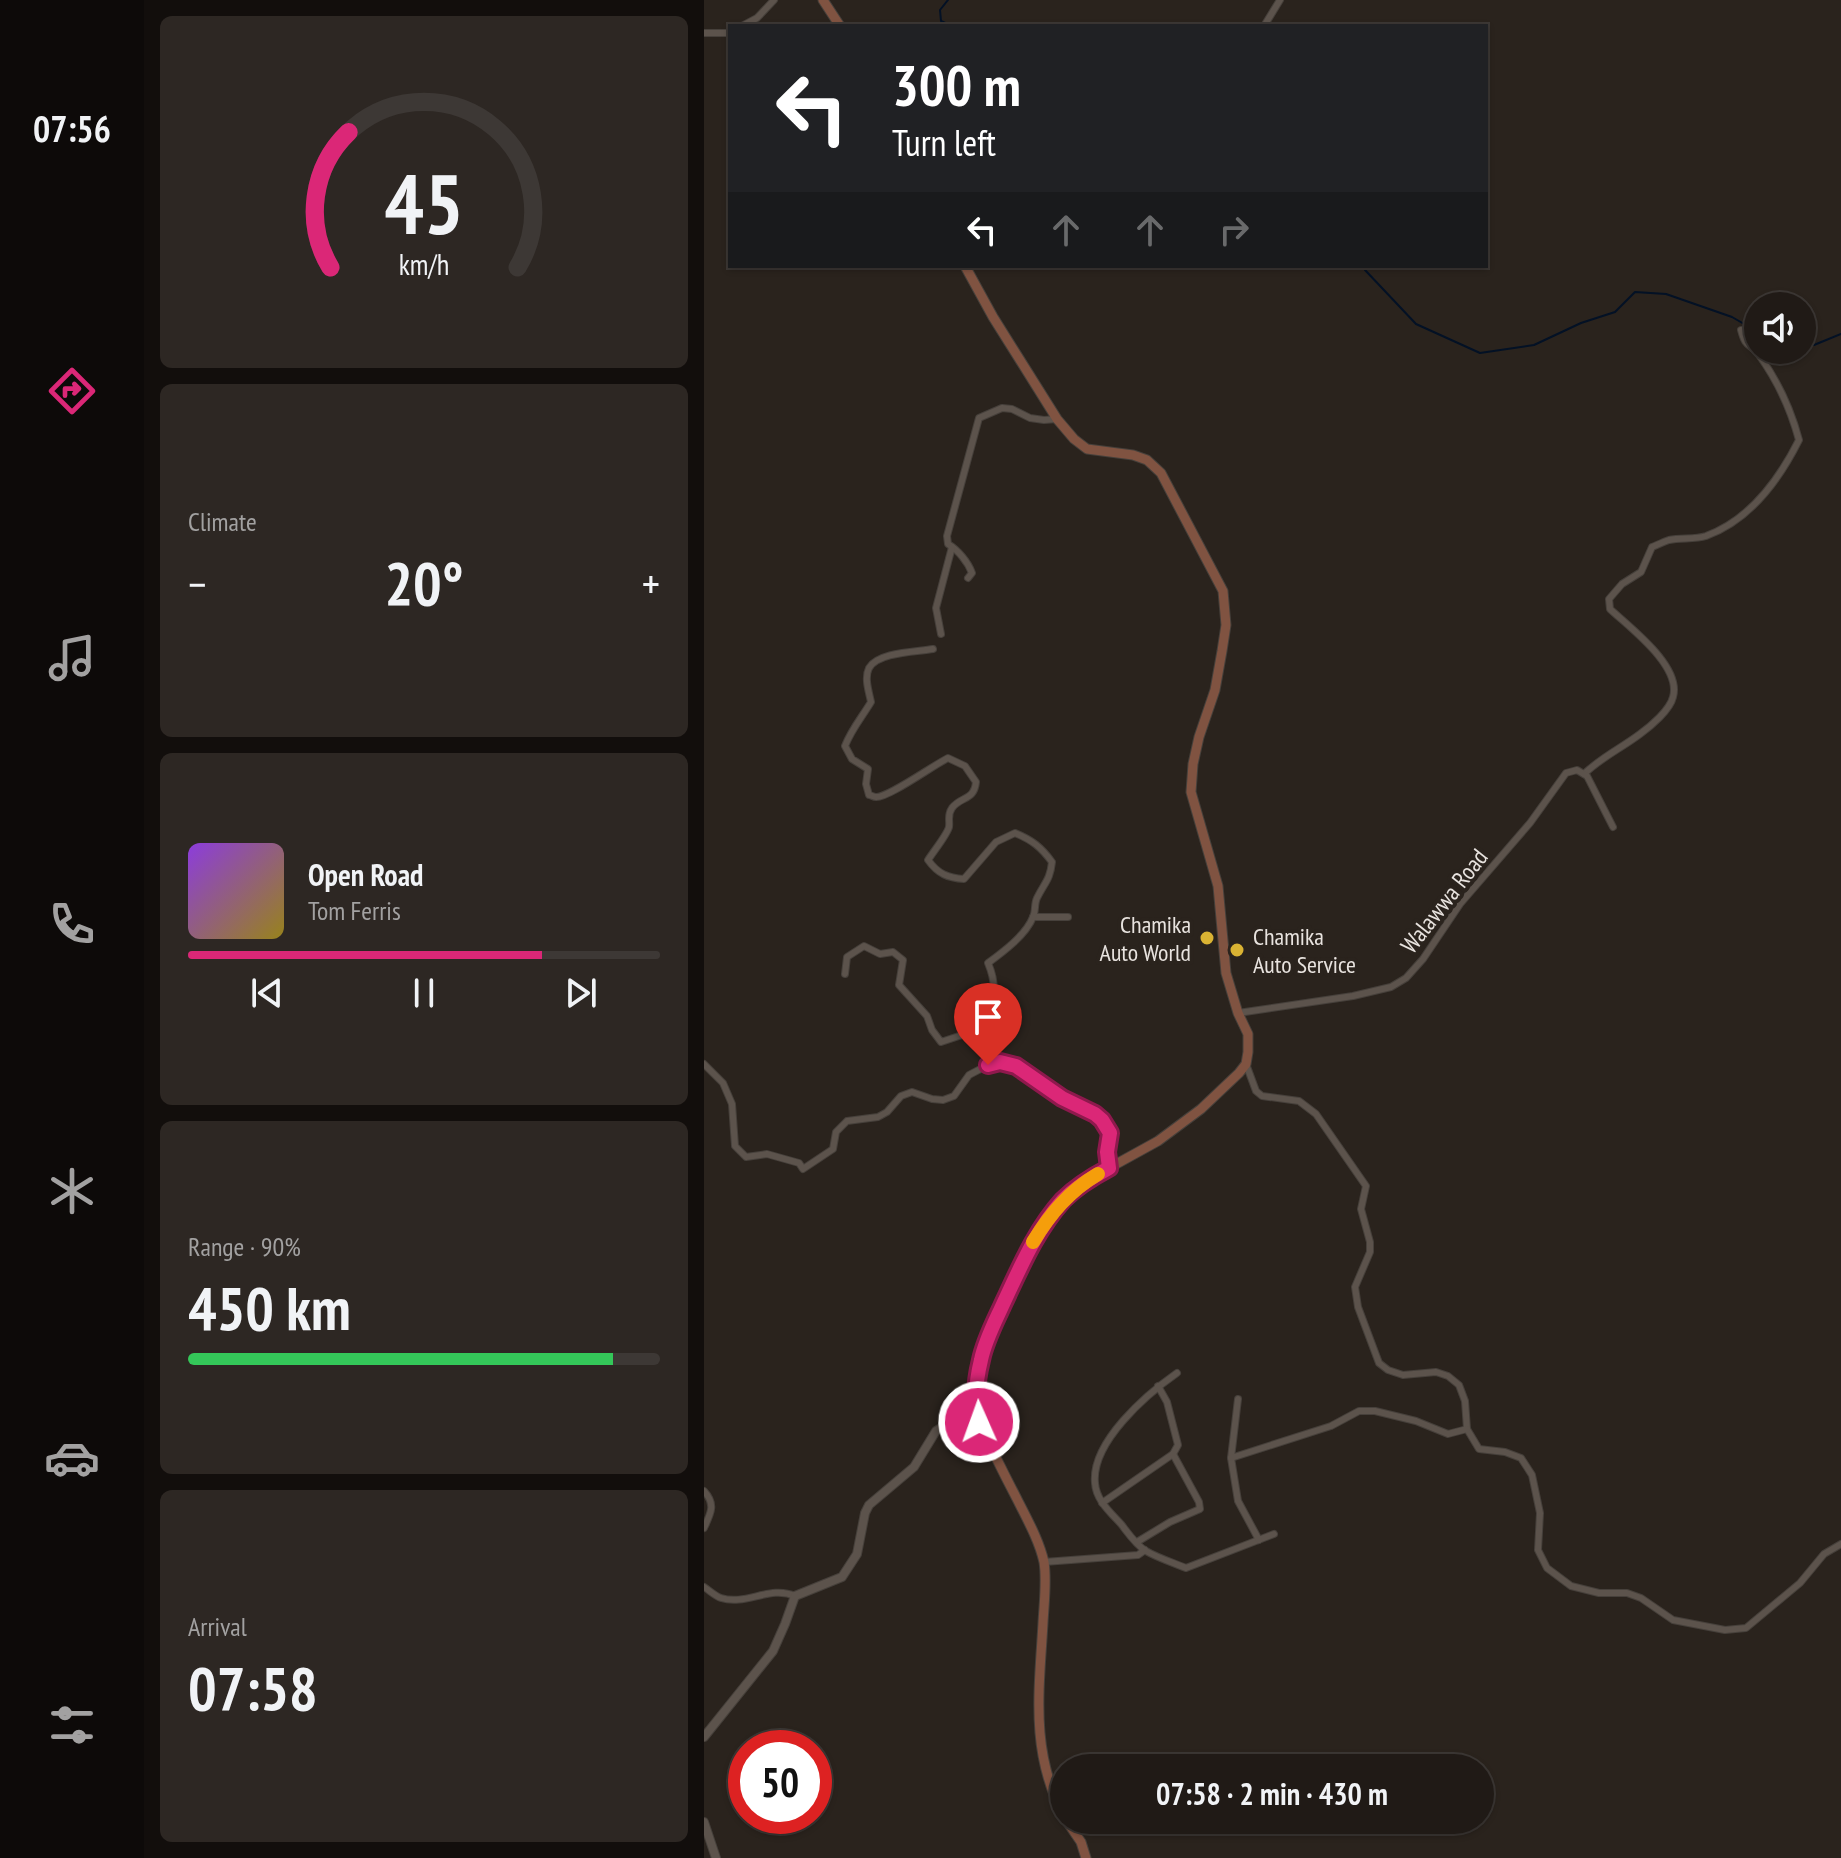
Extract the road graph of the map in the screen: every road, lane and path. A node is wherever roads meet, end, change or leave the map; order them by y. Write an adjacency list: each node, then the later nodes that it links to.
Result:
1 (774, 0): 4 (street)
2 (823, 0): 5 (main road)
3 (1280, 0): 6 (street)
4 (746, 24)
5 (839, 24)
6 (1265, 24)
7 (704, 33): 8 (street)
8 (728, 33)
9 (966, 268): 11 (main road)
10 (1741, 330): 16 (street)
11 (1057, 419): 12 (street); 21 (main road)
12 (952, 547): 13 (street); 14 (street)
13 (968, 578)
14 (941, 634)
15 (933, 649): 18 (street)
16 (1584, 774): 17 (street); 21 (street, Walawwa Road)
17 (1613, 827)
18 (1033, 917): 19 (street); 20 (street)
19 (1068, 917)
20 (845, 974)
21 (1238, 1013): 23 (main road)
22 (704, 1064): 24 (street)
23 (1246, 1064): 24 (main road); 29 (street)
24 (1109, 1168): 28 (main road)
25 (1177, 1373): 26 (street)
26 (1158, 1386): 30 (street); 33 (street)
27 (1238, 1399): 31 (street)
28 (975, 1406): 40 (main road); 42 (street)
29 (1467, 1429): 31 (street); 38 (street)
30 (1173, 1454): 33 (street); 37 (street)
31 (1231, 1458): 36 (street)
32 (704, 1491): 34 (street)
33 (1102, 1503): 37 (street)
34 (704, 1528)
35 (1274, 1534): 36 (street)
36 (1259, 1540): 39 (street)
37 (1137, 1542): 39 (street)
38 (1841, 1544)
39 (1145, 1550): 40 (street)
40 (1044, 1562): 44 (main road)
41 (704, 1587): 42 (street)
42 (795, 1596): 43 (street)
43 (704, 1737)
44 (1050, 1785)
45 (704, 1822): 47 (street)
46 (1076, 1834): 48 (main road)
47 (716, 1858)
48 (1086, 1858)

